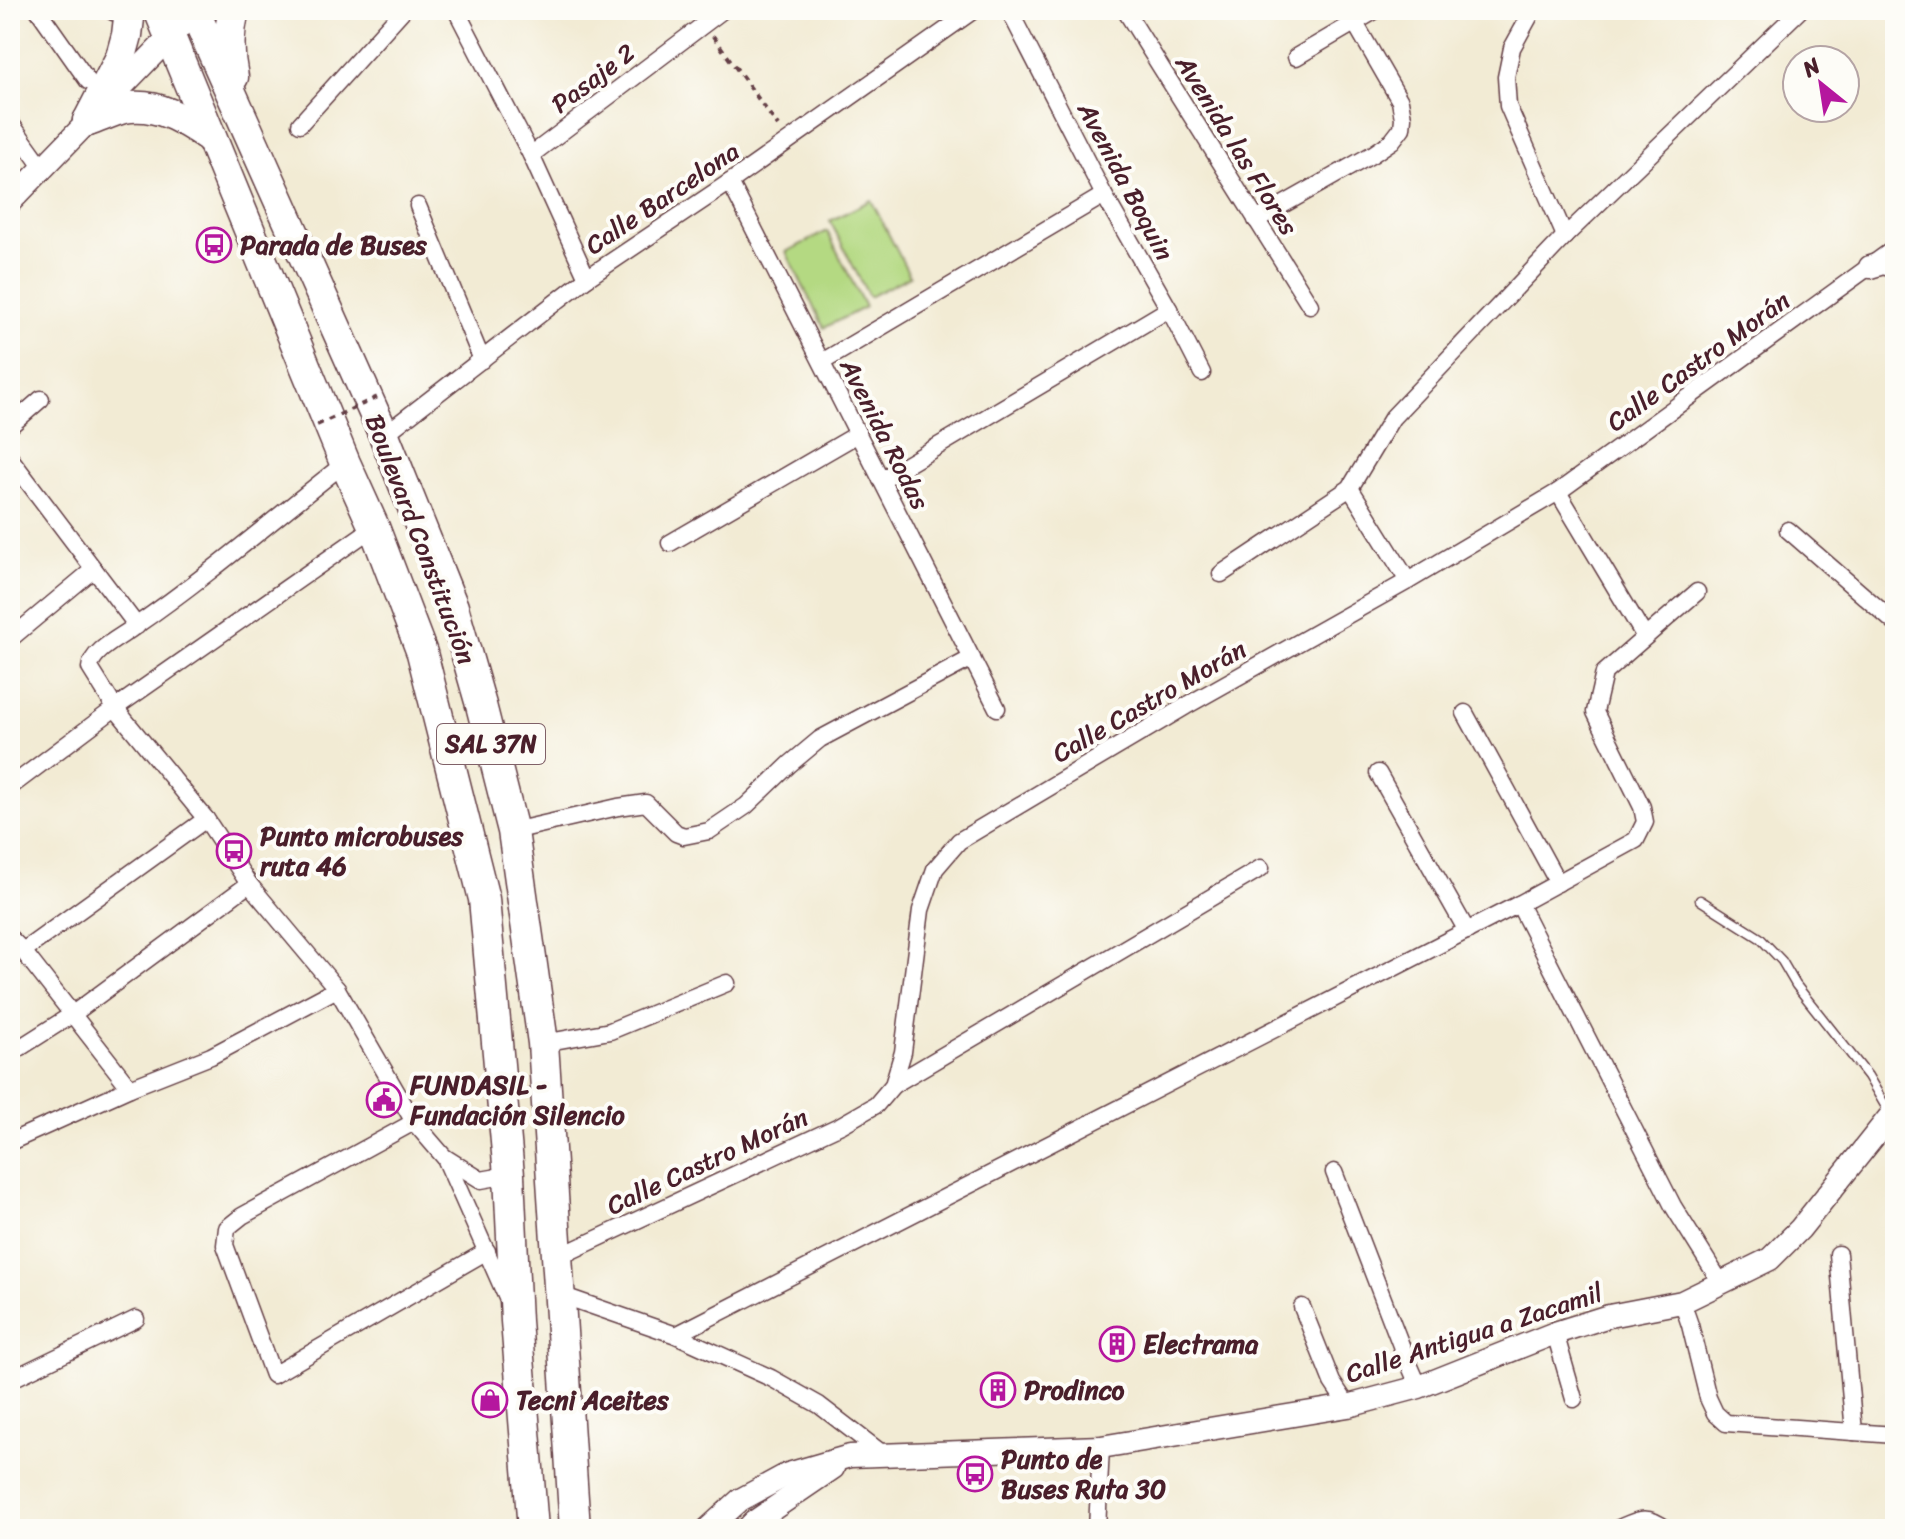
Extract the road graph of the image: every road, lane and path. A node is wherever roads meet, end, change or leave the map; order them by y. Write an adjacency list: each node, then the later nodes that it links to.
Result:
1 (38, 10): 18 (street)
2 (195, 10): 15 (street); 19 (highway, Boulevard Constitución / SAL 37N)
3 (234, 10): 19 (highway)
4 (403, 10): 22 (street)
5 (723, 10): 16 (street, Pasaje 2)
6 (974, 10): 24 (street, Calle Barcelona)
7 (1009, 10): 28 (street, Avenida Boquin)
8 (1125, 10): 31 (street, Avenida las Flores)
9 (1376, 10): 14 (street)
10 (1533, 10): 32 (street)
11 (1800, 10): 32 (street)
12 (118, 11): 20 (highway)
13 (457, 11): 25 (street)
14 (1355, 23): 17 (street); 31 (street)
15 (164, 24): 20 (street); 23 (highway, Boulevard Constitución / SAL 37N)
16 (704, 24): 24 (path); 25 (street, Pasaje 2)
17 (1296, 57)
18 (88, 81)
19 (243, 118): 47 (highway, Boulevard Constitución / SAL 37N)
20 (88, 121): 23 (highway); 26 (street)
21 (10, 122): 26 (street)
22 (300, 124)
23 (211, 138): 49 (highway, Boulevard Constitución / SAL 37N)
24 (789, 141): 27 (street, Calle Barcelona)
25 (531, 155): 36 (street)
26 (43, 168): 29 (street)
27 (730, 182): 36 (street, Calle Barcelona); 40 (street, Avenida Rodas)
28 (1104, 195): 38 (street, Avenida Boquin); 40 (street)
29 (10, 202)
30 (418, 206): 39 (street)
31 (1256, 220): 37 (street, Avenida las Flores)
32 (1565, 236): 51 (street)
33 (1895, 248): 35 (street, Calle Castro Morán)
34 (1895, 266): 35 (street)
35 (1870, 267): 52 (street, Calle Castro Morán)
36 (587, 278): 39 (street, Calle Barcelona)
37 (1310, 305)
38 (1169, 309): 41 (street, Avenida Boquin); 50 (street)
39 (482, 360): 47 (street, Calle Barcelona)
40 (822, 362): 46 (street, Avenida Rodas)
41 (1202, 373)
42 (380, 396): 44 (path, bridge)
43 (41, 399): 45 (street)
44 (317, 425)
45 (10, 426)
46 (858, 434): 50 (street, Avenida Rodas); 55 (street)
47 (384, 435): 71 (highway, Boulevard Constitución / SAL 37N)
48 (10, 458): 56 (street)
49 (345, 463): 53 (highway, Boulevard Constitución / SAL 37N); 61 (street)
50 (881, 480): 64 (street, Avenida Rodas)
51 (1350, 488): 57 (street); 58 (street)
52 (1558, 492): 58 (street, Calle Castro Morán); 62 (street)
53 (374, 527): 65 (street); 92 (highway, Boulevard Constitución / SAL 37N)
54 (1788, 530): 60 (street)
55 (670, 543)
56 (94, 569): 61 (street); 63 (street)
57 (1221, 574)
58 (1408, 581): 85 (street, Calle Castro Morán)
59 (1697, 592): 62 (street)
60 (1895, 623)
61 (137, 626): 65 (street)
62 (1645, 637): 73 (street)
63 (10, 639)
64 (972, 658): 66 (street, Avenida Rodas); 71 (street)
65 (115, 708): 69 (street); 70 (street)
66 (997, 708)
67 (1465, 713): 73 (street)
68 (1378, 773): 77 (street)
69 (10, 787)
70 (206, 819): 74 (street); 79 (street)
71 (513, 831): 83 (highway, Boulevard Constitución / SAL 37N)
72 (1261, 868): 85 (street)
73 (1558, 883): 76 (street)
74 (249, 884): 81 (street); 82 (street)
75 (1700, 900): 87 (lane)
76 (1519, 904): 77 (street); 96 (street)
77 (1467, 931): 103 (street)
78 (10, 938): 79 (street)
79 (23, 951): 82 (street)
80 (727, 983): 83 (street)
81 (337, 989): 86 (street); 88 (street)
82 (73, 1014): 84 (street); 86 (street)
83 (543, 1043): 95 (highway, Boulevard Constitución / SAL 37N)
84 (10, 1054)
85 (893, 1085): 95 (street, Calle Castro Morán)
86 (130, 1088): 89 (street)
87 (1893, 1112): 96 (street, Calle Antigua a Zacamil)
88 (414, 1122): 90 (street); 93 (street)
89 (10, 1142)
90 (445, 1158): 92 (street); 93 (street)
91 (1334, 1172): 105 (street)
92 (509, 1175): 101 (highway, Boulevard Constitución / SAL 37N)
93 (487, 1251): 101 (street)
94 (1838, 1254): 108 (street)
95 (556, 1258): 97 (highway, Boulevard Constitución / SAL 37N)
96 (1721, 1283): 98 (street, Calle Antigua a Zacamil)
97 (561, 1295): 103 (street); 114 (highway, Boulevard Constitución / SAL 37N)
98 (1682, 1302): 102 (street, Calle Antigua a Zacamil); 108 (street)
99 (1302, 1307): 107 (street)
100 (136, 1319): 104 (street)
101 (516, 1321): 113 (highway, Boulevard Constitución / SAL 37N)
102 (1555, 1333): 105 (street, Calle Antigua a Zacamil); 106 (street)
103 (676, 1335): 111 (street)
104 (10, 1380)
105 (1419, 1387): 107 (street, Calle Antigua a Zacamil)
106 (1574, 1399)
107 (1348, 1406): 110 (street, Calle Antigua a Zacamil)
108 (1854, 1432): 109 (street)
109 (1895, 1435)
110 (1101, 1447): 111 (street, Calle Antigua a Zacamil); 117 (street)
111 (883, 1454): 112 (street, Calle Antigua a Zacamil)
112 (850, 1456): 115 (street, Calle Antigua a Zacamil); 116 (street)
113 (533, 1528)
114 (577, 1528)
115 (708, 1529)
116 (747, 1529)
117 (1097, 1529)
118 (1617, 1529): 119 (street)
119 (1666, 1529)

